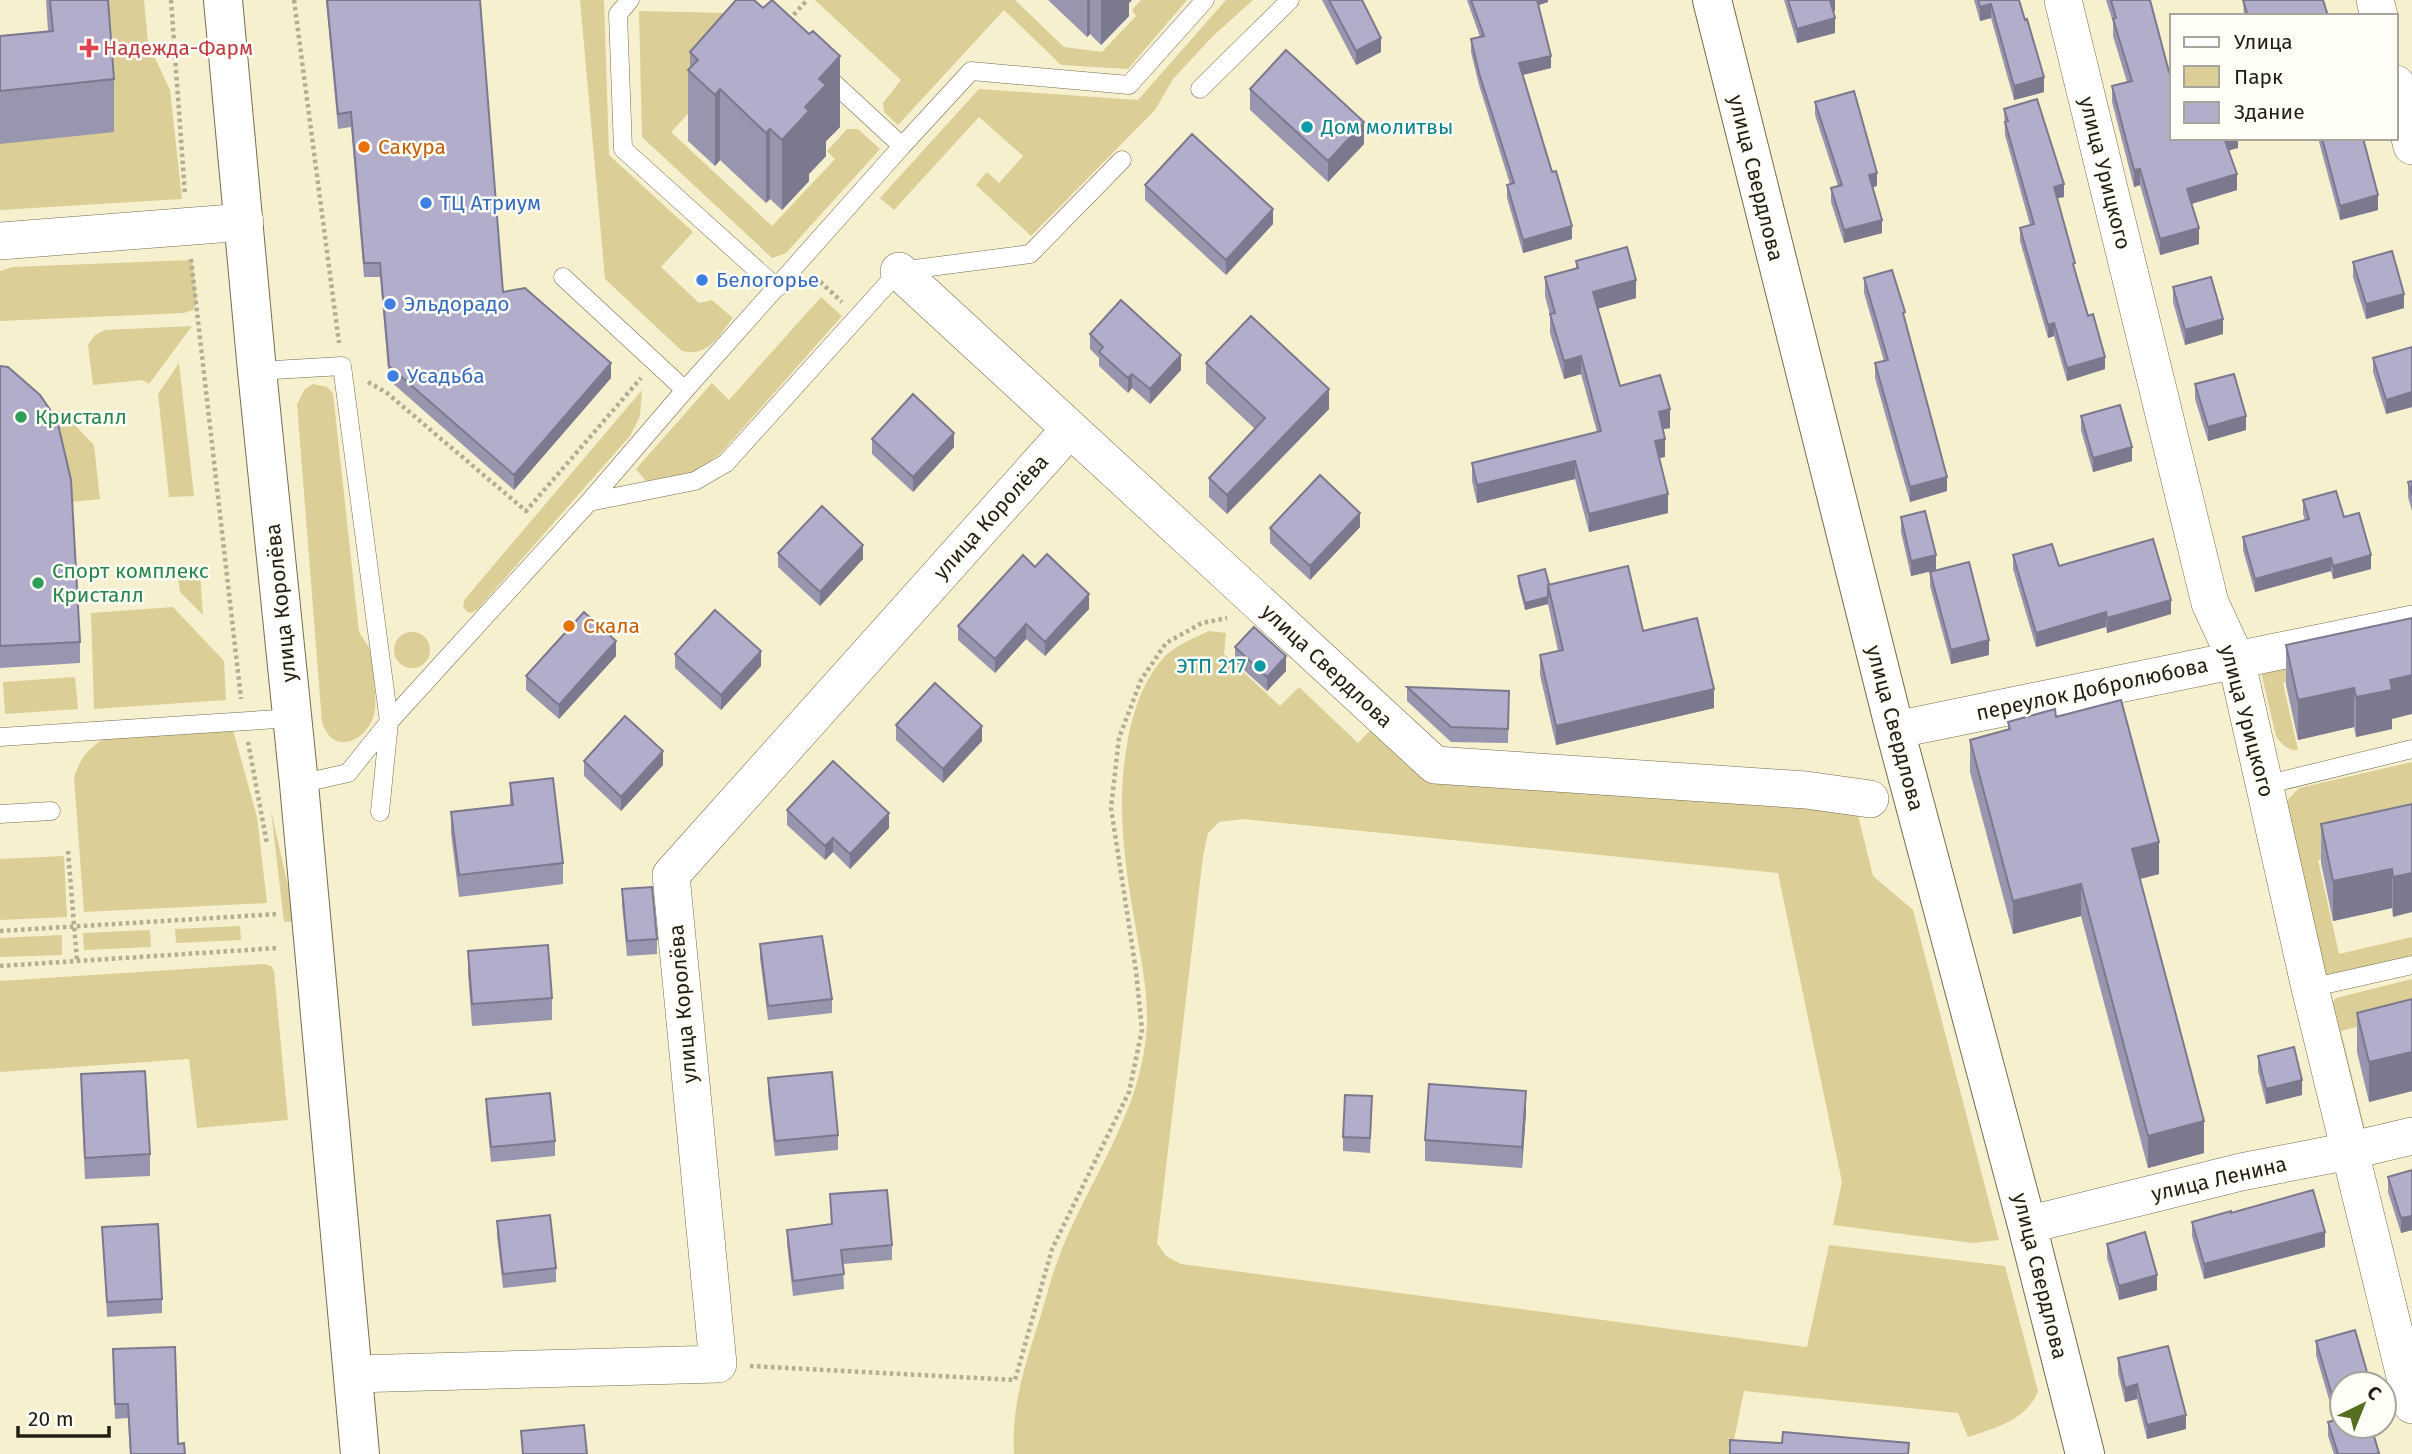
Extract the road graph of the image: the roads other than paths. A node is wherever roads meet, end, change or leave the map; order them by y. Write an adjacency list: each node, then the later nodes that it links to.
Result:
1 (223, 0): 13 (main road, улица Королёва)
2 (630, 0): 17 (lane)
3 (1205, 0): 10 (lane)
4 (1290, 0): 8 (lane)
5 (1712, 0): 26 (main road, улица Свердлова)
6 (2063, 0): 23 (street, улица Урицкого)
7 (807, 58): 10 (lane)
8 (1200, 89)
9 (2398, 92): 11 (street)
10 (902, 146): 17 (lane)
11 (2412, 146)
12 (1122, 160): 15 (lane)
13 (245, 222): 14 (street); 18 (main road, улица Королёва)
14 (0, 241)
15 (899, 271): 20 (street, улица Свердлова); 21 (lane)
16 (563, 276): 19 (lane)
17 (777, 288): 19 (lane)
18 (257, 371): 24 (main road, улица Королёва); 25 (lane)
19 (685, 390): 21 (lane)
20 (1070, 429): 31 (street, улица Свердлова); 40 (street, улица Королёва)
21 (589, 502): 25 (lane)
22 (2412, 624): 23 (street, переулок Добролюбова)
23 (2236, 659): 26 (street, переулок Добролюбова); 30 (street, улица Урицкого)
24 (293, 718): 27 (lane); 29 (main road, улица Королёва)
25 (389, 722): 29 (lane); 33 (lane)
26 (1895, 730): 39 (main road, улица Свердлова)
27 (0, 737)
28 (2412, 749): 30 (lane)
29 (299, 784): 40 (main road, улица Королёва)
30 (2265, 785): 36 (street, улица Урицкого)
31 (1870, 799)
32 (51, 811): 34 (lane)
33 (380, 812)
34 (0, 814)
35 (2412, 965): 36 (lane)
36 (2309, 988): 38 (street, улица Урицкого)
37 (2412, 1136): 38 (street, улица Ленина)
38 (2349, 1151): 39 (street, улица Ленина); 41 (street, улица Урицкого)
39 (2027, 1225): 43 (main road, улица Свердлова)
40 (353, 1374): 42 (main road, улица Королёва)
41 (2412, 1405)
42 (360, 1454)
43 (2085, 1454)

